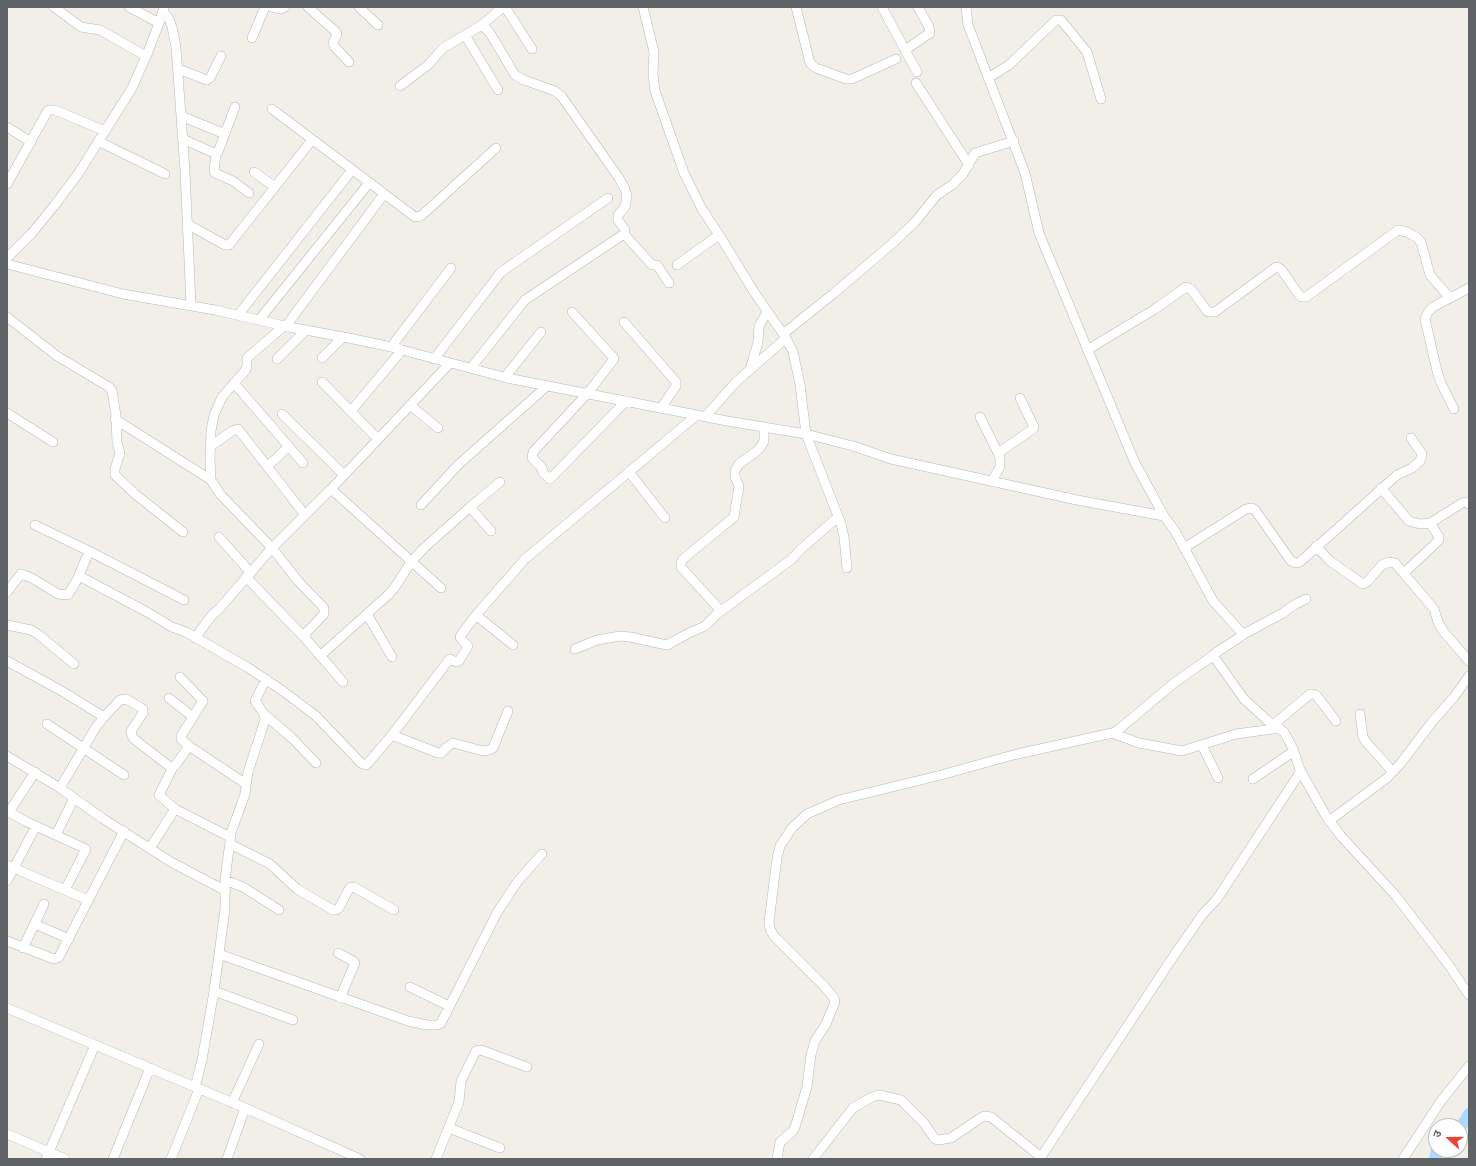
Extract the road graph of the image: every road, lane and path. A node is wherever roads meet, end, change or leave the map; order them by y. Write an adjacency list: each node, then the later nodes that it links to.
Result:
1 (54, 7): 23 (street)
2 (129, 7): 16 (street)
3 (265, 7): 20 (street)
4 (272, 7): 5 (street)
5 (286, 7)
6 (308, 7): 26 (street)
7 (359, 7): 17 (street)
8 (504, 7): 15 (street); 21 (street)
9 (643, 7): 60 (street)
10 (796, 7): 25 (street)
11 (882, 7): 22 (street)
12 (918, 7): 22 (street)
13 (966, 7): 29 (street)
14 (163, 9): 16 (street); 27 (street)
15 (491, 11): 18 (street)
16 (159, 23): 23 (street)
17 (378, 25)
18 (482, 25): 19 (street); 59 (street)
19 (465, 34): 31 (street); 32 (street)
20 (252, 38)
21 (532, 48)
22 (905, 50): 28 (street)
23 (146, 56): 38 (street)
24 (221, 56): 27 (street)
25 (896, 59)
26 (349, 62)
27 (178, 69): 36 (street)
28 (917, 72)
29 (988, 78): 33 (street); 43 (street)
30 (916, 83): 47 (street)
31 (400, 86)
32 (498, 90)
33 (1101, 99)
34 (235, 107): 39 (street)
35 (272, 109): 41 (street)
36 (181, 116): 39 (street); 40 (street)
37 (7, 127): 44 (street)
38 (105, 131): 42 (street); 44 (street)
39 (225, 134): 46 (street)
40 (183, 139): 46 (street); 58 (street)
41 (312, 140): 49 (street); 54 (street)
42 (98, 141): 51 (street); 61 (street)
43 (1014, 141): 47 (street); 82 (street)
44 (31, 142): 48 (street)
45 (496, 148): 56 (street)
46 (216, 154): 55 (street)
47 (969, 165): 78 (street)
48 (10, 170): 53 (street)
49 (352, 170): 52 (street); 71 (street)
50 (254, 172): 54 (street)
51 (165, 174)
52 (369, 183): 56 (street); 73 (street)
53 (7, 184)
54 (275, 187): 58 (street)
55 (249, 193)
56 (384, 194): 75 (street)
57 (608, 198): 84 (street)
58 (187, 224): 68 (street)
59 (624, 234): 65 (street); 87 (street)
60 (719, 235): 63 (street); 70 (street)
61 (7, 258)
62 (7, 264): 68 (street)
63 (677, 265)
64 (451, 268): 80 (street)
65 (669, 283)
66 (1469, 288): 67 (street)
67 (1450, 298): 82 (street); 98 (street)
68 (191, 305): 71 (street)
69 (572, 312): 93 (street)
70 (767, 312): 78 (street); 88 (street)
71 (238, 315): 73 (street)
72 (7, 318): 104 (street)
73 (259, 320): 75 (street)
74 (624, 322): 97 (street)
75 (285, 326): 76 (street); 91 (street)
76 (306, 330): 79 (street); 85 (street)
77 (541, 332): 89 (street)
78 (784, 336): 88 (street); 107 (street)
79 (343, 337): 80 (street); 83 (street)
80 (391, 347): 81 (street)
81 (402, 350): 84 (street); 99 (street)
82 (1087, 350): 127 (street)
83 (322, 358)
84 (434, 358): 86 (street)
85 (276, 359)
86 (450, 363): 87 (street); 96 (street)
87 (471, 368): 89 (street)
88 (750, 370): 102 (street)
89 (505, 377): 92 (street)
90 (322, 382): 99 (street)
91 (234, 383): 111 (street); 112 (street)
92 (547, 386): 93 (street); 124 (street)
93 (587, 394): 95 (street); 95 (street)
94 (1020, 398): 113 (street)
95 (626, 401): 97 (street)
96 (410, 405): 106 (street); 109 (street)
97 (661, 408): 102 (street)
98 (1454, 409)
99 (351, 411): 109 (street)
100 (7, 414): 110 (street)
101 (282, 414): 117 (street)
102 (701, 416): 105 (street); 116 (street)
103 (980, 418): 113 (street)
104 (116, 419): 118 (street); 133 (street)
105 (764, 427): 107 (street); 148 (street)
106 (438, 428)
107 (806, 434): 119 (street); 128 (street)
108 (1411, 438): 121 (street)
109 (378, 439): 117 (street)
110 (53, 442)
111 (211, 446): 115 (street); 118 (street)
112 (288, 446): 114 (street); 115 (street)
113 (998, 453): 119 (street)
114 (303, 463)
115 (268, 466): 126 (street)
116 (629, 472): 129 (street); 150 (street)
117 (344, 474): 122 (street)
118 (211, 480): 136 (street)
119 (992, 481): 127 (street)
120 (500, 482): 125 (street)
121 (1382, 488): 130 (street); 135 (street)
122 (331, 489): 126 (street); 139 (street)
123 (1469, 504): 130 (street)
124 (421, 505)
125 (470, 507): 132 (street); 139 (street)
126 (305, 515): 136 (street)
127 (1164, 516): 137 (street)
128 (838, 517): 140 (street); 148 (street)
129 (665, 518)
130 (1431, 523): 141 (street)
131 (35, 525): 138 (street)
132 (491, 531)
133 (182, 532)
134 (219, 537): 142 (street)
135 (1316, 546): 137 (street); 141 (street)
136 (272, 548): 142 (street); 154 (street)
137 (1184, 548): 152 (street)
138 (89, 551): 143 (street); 147 (street)
139 (411, 562): 144 (street); 149 (street)
140 (847, 568)
141 (1404, 573): 161 (street)
142 (248, 575): 153 (street); 154 (street)
143 (79, 576): 145 (street); 153 (street)
144 (441, 588)
145 (7, 592)
146 (1306, 599): 152 (street)
147 (184, 600)
148 (721, 610): 156 (street)
149 (367, 614): 158 (street); 159 (street)
150 (476, 615): 155 (street); 177 (street)
151 (7, 625): 162 (street)
152 (1242, 635): 157 (street)
153 (195, 638): 165 (street)
154 (305, 638): 158 (street)
155 (513, 645)
156 (575, 649)
157 (1214, 655): 175 (street); 176 (street)
158 (320, 656): 166 (street)
159 (392, 657)
160 (7, 661): 171 (street)
161 (1469, 661)
162 (74, 664)
163 (1469, 676): 187 (street)
164 (180, 677): 172 (street)
165 (266, 680): 169 (street); 177 (street)
166 (342, 682)
167 (169, 698): 172 (street)
168 (508, 711): 177 (street)
169 (264, 714): 183 (street); 191 (street)
170 (1360, 714): 187 (street)
171 (104, 717): 180 (street); 184 (street)
172 (193, 717): 179 (street)
173 (1336, 721): 175 (street)
174 (47, 724): 180 (street)
175 (1276, 726): 178 (street); 181 (street)
176 (1112, 733): 178 (street); 244 (street)
177 (392, 734)
178 (1202, 745): 189 (street)
179 (189, 746): 184 (street); 191 (street)
180 (83, 748): 188 (street); 192 (street)
181 (1294, 751): 185 (street); 190 (street)
182 (7, 756): 186 (street)
183 (316, 764)
184 (173, 767): 194 (street)
185 (1301, 771): 196 (street); 237 (street)
186 (35, 772): 192 (street); 195 (street)
187 (1393, 772): 196 (street)
188 (124, 775)
189 (1218, 778)
190 (1253, 779)
191 (246, 784): 200 (street)
192 (60, 788): 193 (street)
193 (74, 798): 198 (street); 199 (street)
194 (175, 809): 200 (street); 201 (street)
195 (8, 811): 197 (street)
196 (1330, 821): 220 (street)
197 (36, 826): 199 (street); 203 (street)
198 (124, 832): 201 (street); 208 (street)
199 (56, 835): 206 (street)
200 (230, 840): 204 (street); 211 (street)
201 (150, 848): 207 (street)
202 (542, 854): 222 (street)
203 (10, 867): 205 (street); 206 (street)
204 (225, 880): 207 (street); 210 (street)
205 (7, 881)
206 (65, 890): 208 (street)
207 (226, 891): 217 (street)
208 (88, 900): 213 (street)
209 (44, 904): 212 (street)
210 (279, 910)
211 (394, 910)
212 (35, 924): 213 (street); 215 (street)
213 (69, 939): 215 (street)
214 (7, 941): 215 (street)
215 (23, 948)
216 (338, 953): 221 (street)
217 (219, 954): 219 (street); 221 (street)
218 (410, 987): 222 (street)
219 (214, 991): 224 (street); 230 (street)
220 (1469, 995)
221 (340, 998): 222 (street)
222 (450, 1006)
223 (7, 1008): 226 (street)
224 (293, 1020)
225 (259, 1044): 231 (street)
226 (95, 1045): 229 (street); 236 (street)
227 (1469, 1066): 246 (street)
228 (527, 1067): 233 (street)
229 (150, 1068): 230 (street); 239 (street)
230 (197, 1088): 231 (street); 240 (street)
231 (232, 1103): 232 (street)
232 (245, 1108): 241 (street); 242 (street)
233 (450, 1128): 235 (street); 243 (street)
234 (7, 1134): 236 (street)
235 (500, 1148)
236 (47, 1155): 238 (street)
237 (1041, 1158): 245 (street)
238 (65, 1159)
239 (113, 1159)
240 (171, 1159)
241 (227, 1159)
242 (360, 1159)
243 (436, 1159)
244 (777, 1159)
245 (813, 1159)
246 (1403, 1159)

